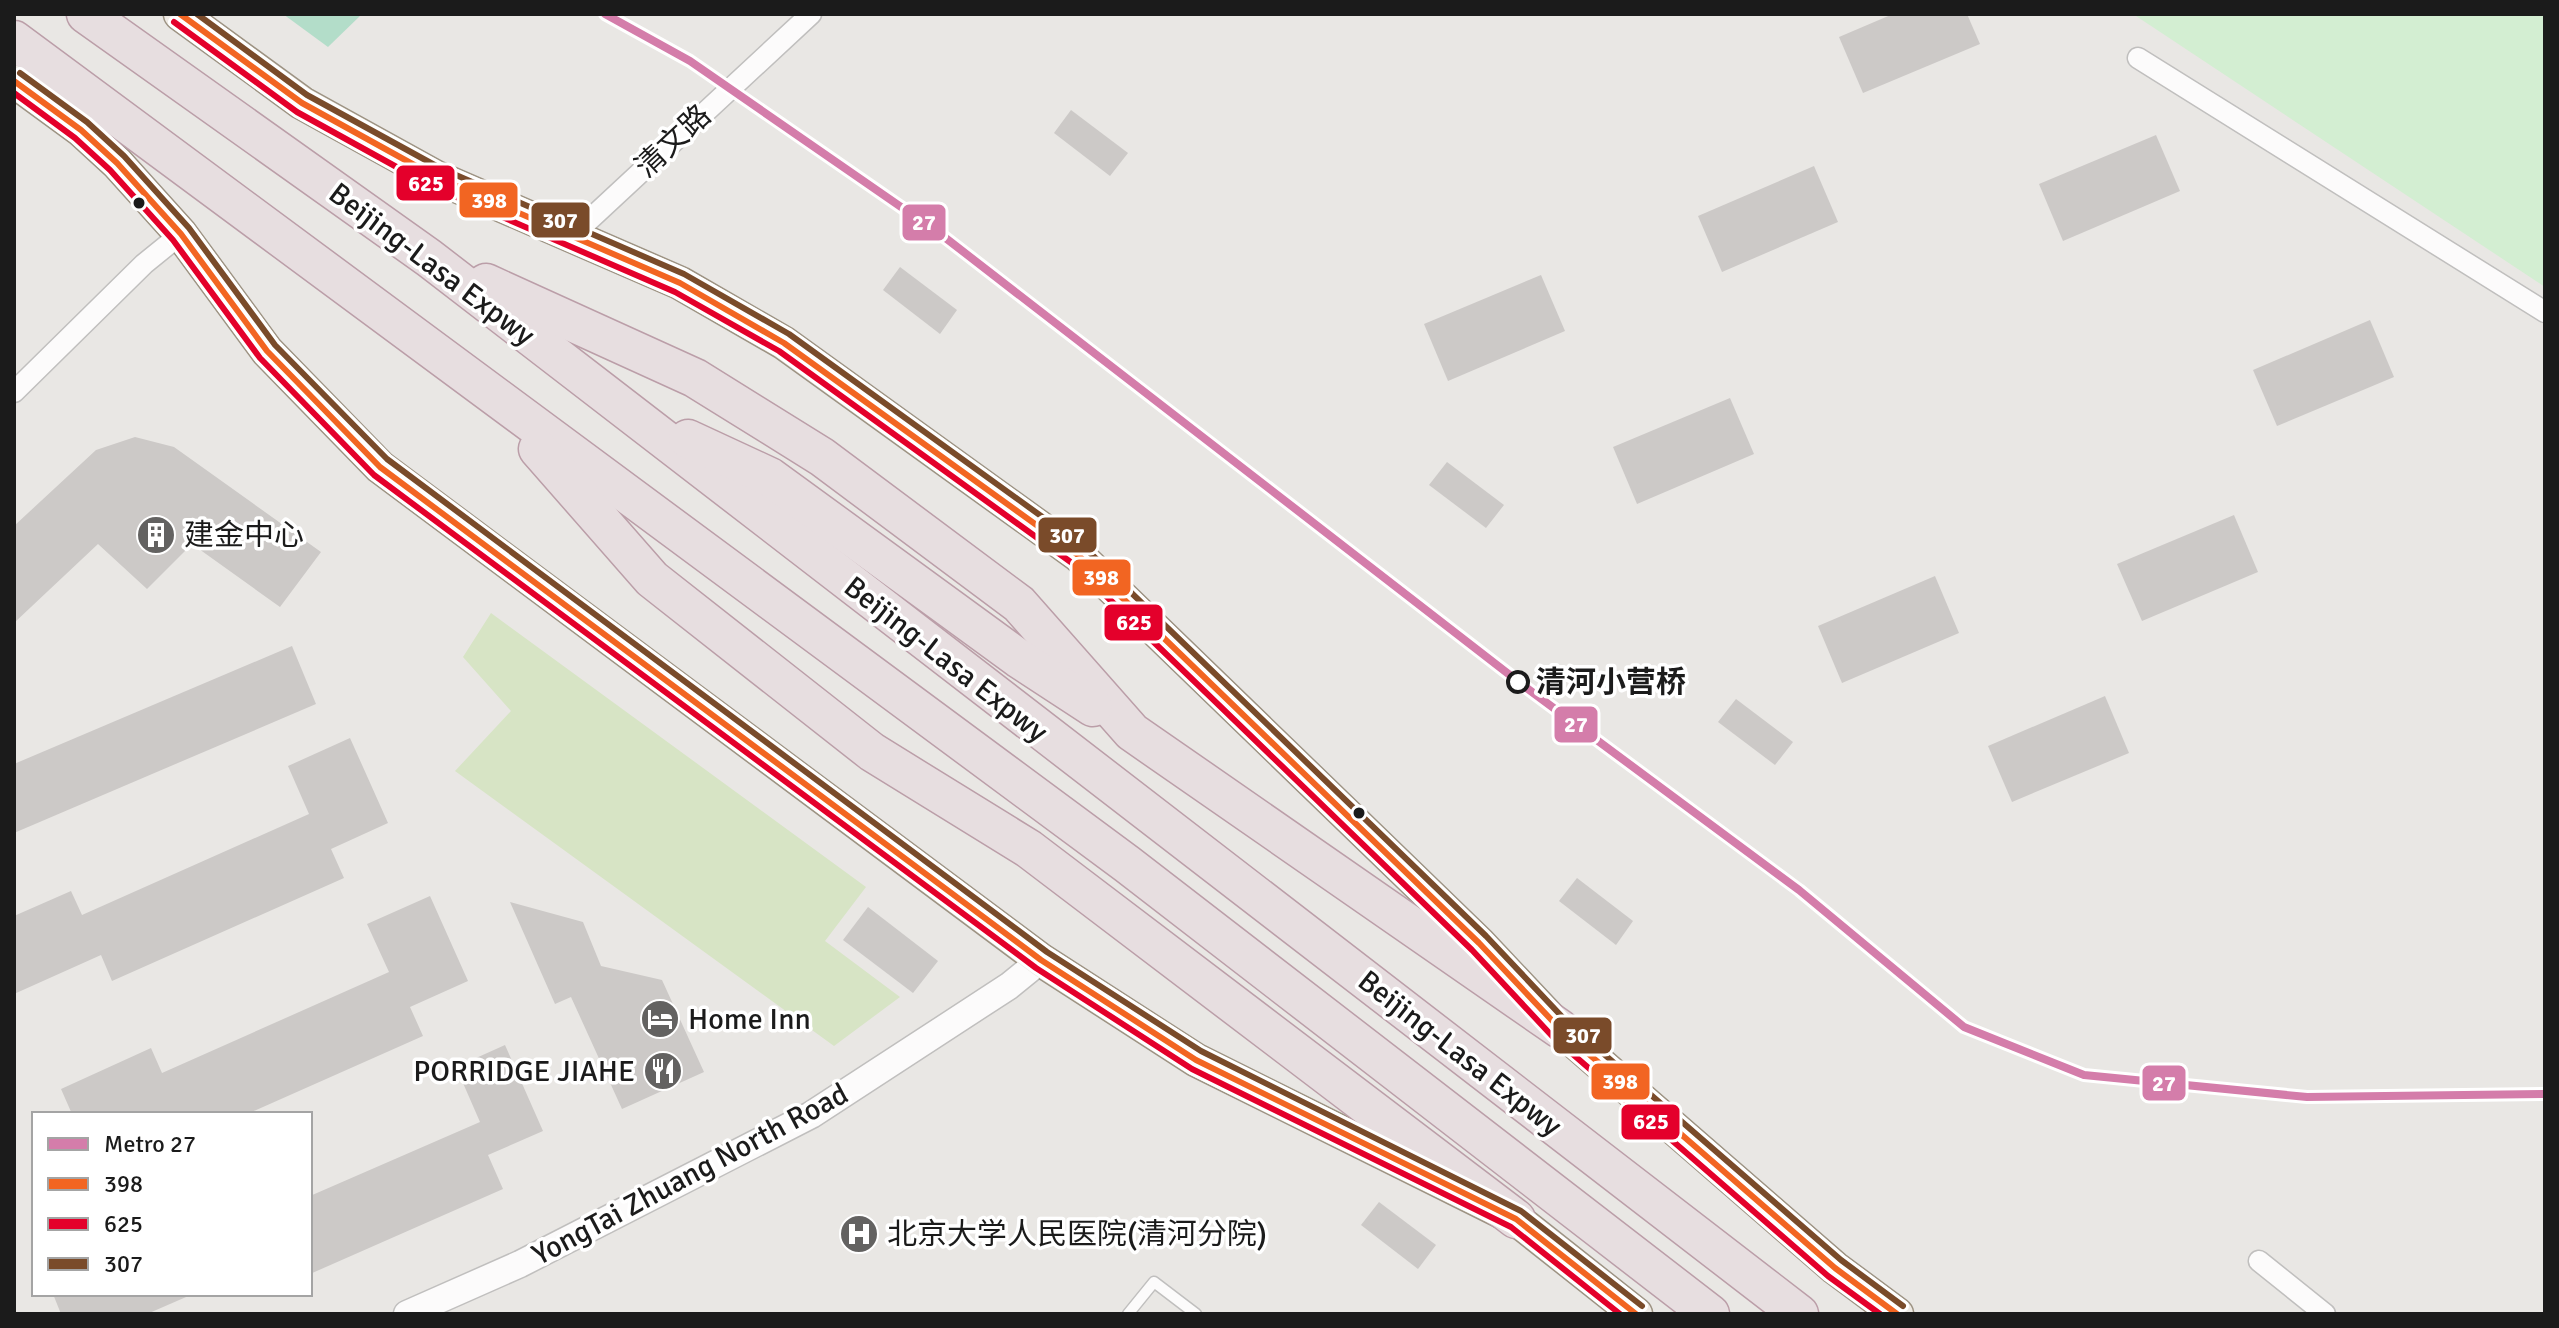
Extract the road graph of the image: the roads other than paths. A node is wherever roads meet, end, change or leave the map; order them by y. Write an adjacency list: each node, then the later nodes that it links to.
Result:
1 (86, 14): 9 (highway, Beijing-Lasa Expwy)
2 (180, 14): 8 (main road)
3 (811, 14): 8 (street, 清文路)
4 (14, 40): 12 (highway, Beijing-Lasa Expwy)
5 (2138, 58): 10 (street)
6 (14, 81): 7 (main road)
7 (181, 234): 11 (street); 15 (main road)
8 (572, 236): 16 (main road)
9 (429, 258): 13 (highway, Beijing-Lasa Expwy); 14 (highway)
10 (2545, 312)
11 (14, 392)
12 (492, 396): 17 (highway); 23 (highway, Beijing-Lasa Expwy)
13 (623, 409): 14 (highway); 24 (highway, Beijing-Lasa Expwy)
14 (1132, 732): 16 (highway)
15 (1041, 960): 17 (main road); 19 (street, YongTai Zhuang North Road)
16 (1560, 1029): 25 (main road)
17 (1516, 1219): 22 (main road)
18 (2259, 1261): 26 (street)
19 (407, 1314)
20 (1128, 1314): 21 (lane)
21 (1196, 1314)
22 (1636, 1314)
23 (1710, 1314)
24 (1799, 1314)
25 (1897, 1314)
26 (2325, 1314)

